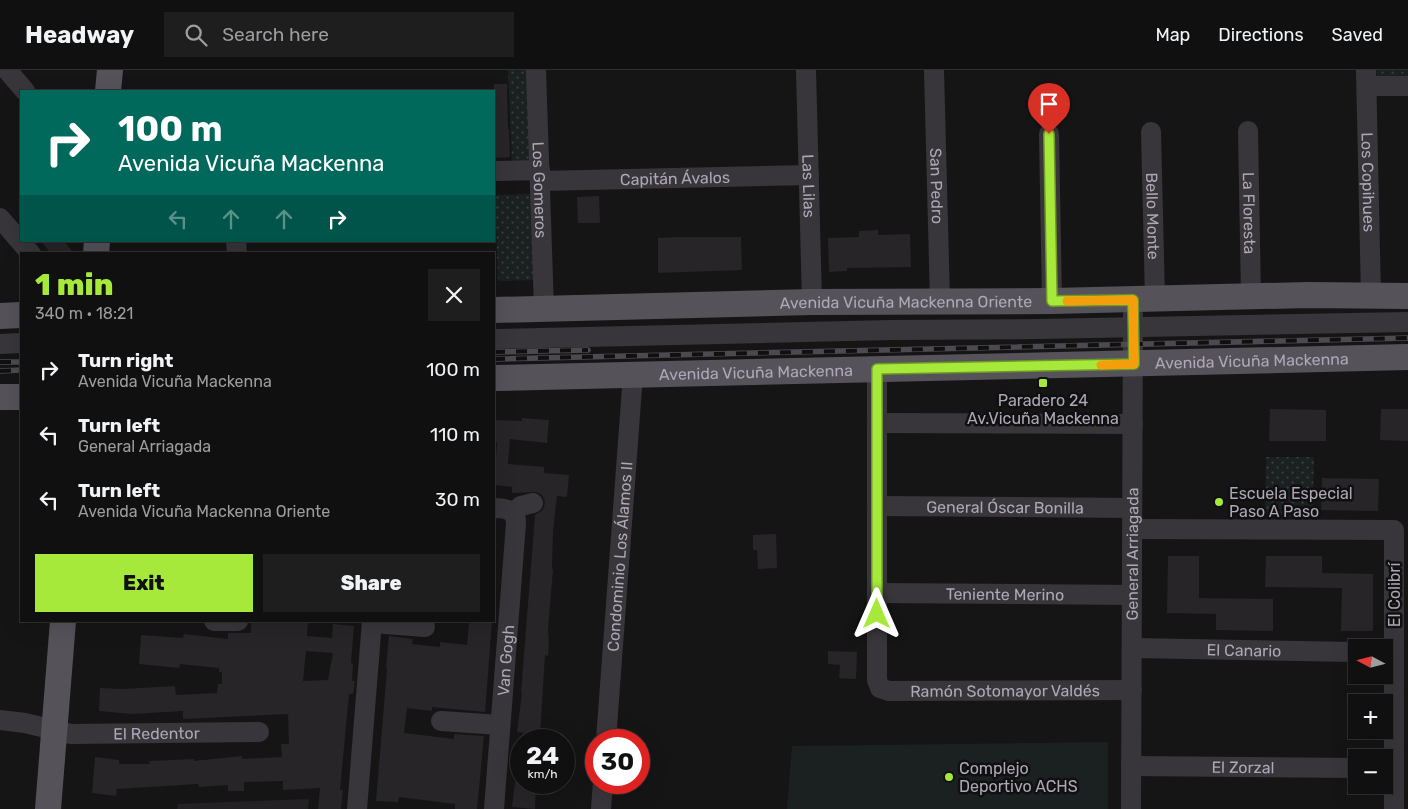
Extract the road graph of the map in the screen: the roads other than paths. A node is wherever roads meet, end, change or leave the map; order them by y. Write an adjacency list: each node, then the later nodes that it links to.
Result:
1 (7, 70): 8 (street)
2 (110, 70): 9 (main road)
3 (536, 70): 15 (street, Los Gomeros)
4 (806, 70): 14 (street, Las Lilas)
5 (934, 70): 24 (street, San Pedro)
6 (1366, 78): 7 (street); 21 (street, Los Copihues)
7 (1408, 86)
8 (25, 90)
9 (108, 90)
10 (1248, 130): 20 (street, La Floresta)
11 (1151, 132): 23 (street, Bello Monte)
12 (1049, 134): 25 (street)
13 (495, 171): 15 (street, Capitán Ávalos)
14 (809, 175): 15 (street, Capitán Ávalos); 26 (street, Las Lilas)
15 (540, 176): 27 (street, Los Gomeros)
16 (0, 218): 17 (street)
17 (20, 241)
18 (21, 242): 19 (street)
19 (29, 252)
20 (1252, 296): 21 (main road, Avenida Vicuña Mackenna Oriente); 23 (main road, Avenida Vicuña Mackenna Oriente)
21 (1371, 296): 22 (main road, Avenida Vicuña Mackenna Oriente)
22 (1408, 296)
23 (1144, 299): 25 (main road, Avenida Vicuña Mackenna Oriente); 32 (street, General Arriagada)
24 (940, 301): 25 (main road, Avenida Vicuña Mackenna Oriente); 26 (main road, Avenida Vicuña Mackenna Oriente)
25 (1052, 301)
26 (812, 302): 27 (main road, Avenida Vicuña Mackenna Oriente)
27 (544, 309): 28 (main road, Avenida Vicuña Mackenna Oriente)
28 (495, 310)
29 (20, 315): 30 (main road)
30 (0, 316)
31 (1408, 322): 32 (street)
32 (1133, 327): 33 (street); 37 (street, General Arriagada)
33 (495, 339)
34 (20, 343): 35 (street)
35 (0, 344)
36 (1408, 357): 37 (main road, Avenida Vicuña Mackenna)
37 (1134, 364): 38 (main road, Avenida Vicuña Mackenna); 44 (street, General Arriagada)
38 (877, 369): 39 (main road, Avenida Vicuña Mackenna); 43 (street)
39 (633, 374): 40 (main road, Avenida Vicuña Mackenna); 63 (street, Condominio Los Álamos II)
40 (495, 378)
41 (0, 397): 42 (main road)
42 (20, 397)
43 (877, 423): 44 (street); 46 (street)
44 (1133, 424): 47 (street, General Arriagada)
45 (533, 503): 48 (street, Van Gogh)
46 (877, 506): 47 (street, General Óscar Bonilla); 50 (street)
47 (1132, 508): 49 (street, General Arriagada)
48 (503, 510): 62 (street, Van Gogh)
49 (1132, 529): 51 (street, General Arriagada); 55 (street, El Colibrí)
50 (877, 592): 51 (street, Teniente Merino); 59 (street, Ramón Sotomayor Valdés)
51 (1132, 595): 56 (street, General Arriagada)
52 (63, 622): 64 (main road)
53 (372, 622): 54 (street); 72 (street)
54 (425, 627)
55 (1390, 639)
56 (1132, 648): 57 (street, El Canario); 59 (street, General Arriagada)
57 (1348, 652)
58 (1389, 684): 66 (street, El Colibrí)
59 (1132, 690): 67 (street, General Arriagada)
60 (0, 720): 64 (street, El Redentor)
61 (441, 721): 62 (street)
62 (500, 725): 74 (street, Van Gogh)
63 (607, 729)
64 (54, 730): 65 (street, El Redentor); 71 (main road)
65 (260, 732)
66 (1389, 749)
67 (1131, 766): 68 (street, El Zorzal); 76 (street, General Arriagada)
68 (1348, 768)
69 (602, 794): 75 (street)
70 (1392, 794): 77 (street, El Colibrí)
71 (48, 809)
72 (358, 809): 73 (street)
73 (363, 809)
74 (494, 809)
75 (601, 809)
76 (1131, 809)
77 (1394, 809)

